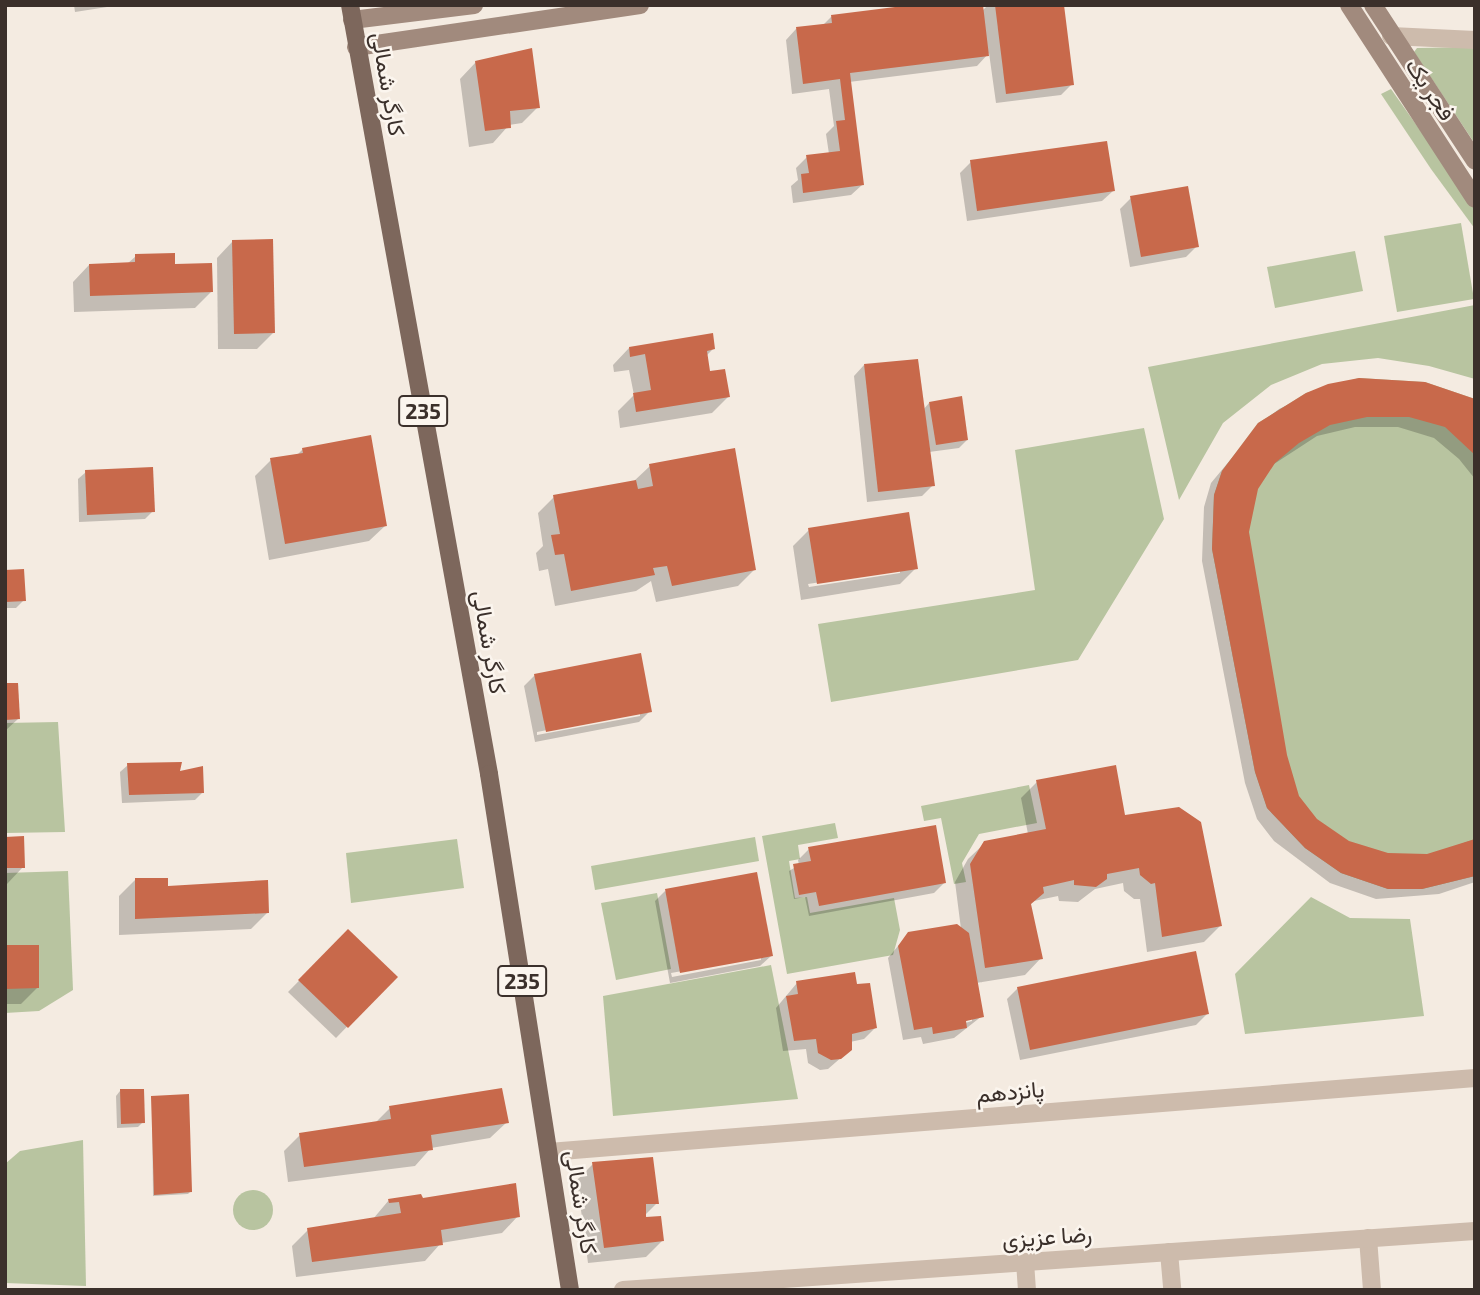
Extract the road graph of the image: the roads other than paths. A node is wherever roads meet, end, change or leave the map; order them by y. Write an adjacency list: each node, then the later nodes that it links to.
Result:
1 (474, 5): 5 (street)
2 (640, 5): 9 (street)
3 (1349, 5): 7 (street, فجر یک)
4 (1373, 5): 6 (street, فجر یک)
5 (351, 13): 9 (main road, کارگر شمالی / 235)
6 (1391, 36): 7 (street); 8 (street); 10 (street, فجر یک)
7 (1370, 40): 11 (street, فجر یک)
8 (1475, 40)
9 (356, 47): 13 (main road, کارگر شمالی / 235)
10 (1475, 161)
11 (1475, 200)
12 (1475, 1078): 13 (street, پانزدهم)
13 (549, 1152): 18 (main road, کارگر شمالی / 235)
14 (1475, 1231): 15 (street, رضا عزیزی)
15 (1368, 1238): 16 (street, رضا عزیزی); 22 (street)
16 (1169, 1252): 17 (street, رضا عزیزی); 21 (street)
17 (1025, 1262): 19 (street, رضا عزیزی); 20 (street)
18 (570, 1290)
19 (623, 1290)
20 (1027, 1290)
21 (1172, 1290)
22 (1372, 1290)

